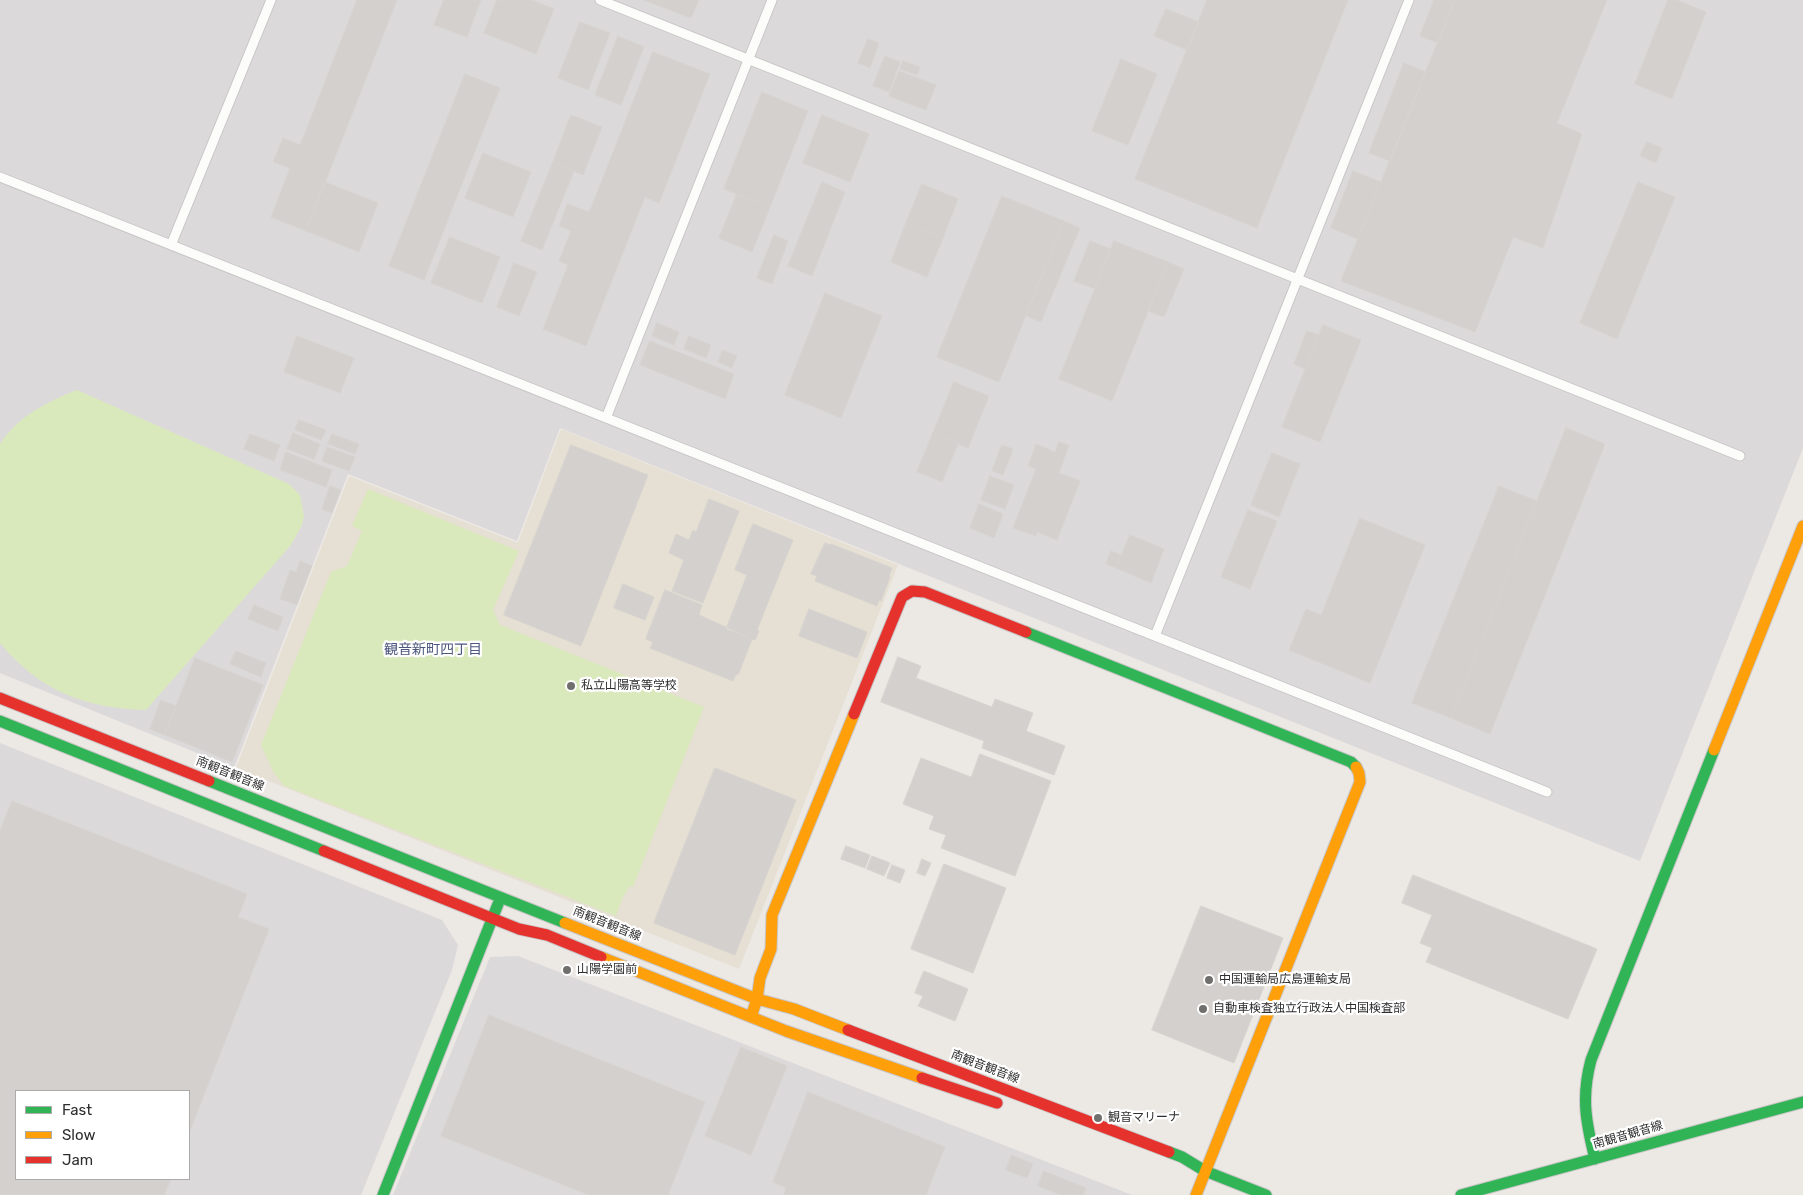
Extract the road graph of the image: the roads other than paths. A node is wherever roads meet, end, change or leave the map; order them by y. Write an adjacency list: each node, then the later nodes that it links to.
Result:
1 (271, 0): 7 (lane)
2 (600, 0): 5 (lane)
3 (772, 0): 5 (lane)
4 (1409, 0): 8 (lane)
5 (748, 59): 8 (lane); 9 (lane)
6 (0, 177): 7 (lane)
7 (171, 245): 9 (lane)
8 (1298, 278): 10 (lane); 12 (lane)
9 (606, 418): 12 (lane)
10 (1740, 456)
11 (1803, 526): 23 (main road)
12 (1155, 636): 15 (lane)
13 (0, 698): 16 (main road, 南観音観音線)
14 (0, 721): 17 (main road)
15 (1547, 792)
16 (501, 897): 17 (main road); 18 (main road, 南観音観音線)
17 (493, 918): 19 (main road); 25 (main road)
18 (758, 999): 19 (main road); 24 (main road, 南観音観音線); 24 (main road)
19 (751, 1017): 21 (main road)
20 (1803, 1102): 23 (main road, 南観音観音線)
21 (1010, 1107)
22 (1084, 1132): 24 (main road, 南観音観音線)
23 (1595, 1158): 28 (main road, 南観音観音線)
24 (1205, 1171): 26 (main road); 27 (main road, 南観音観音線)
25 (382, 1195)
26 (1196, 1195)
27 (1266, 1195)
28 (1461, 1195)

